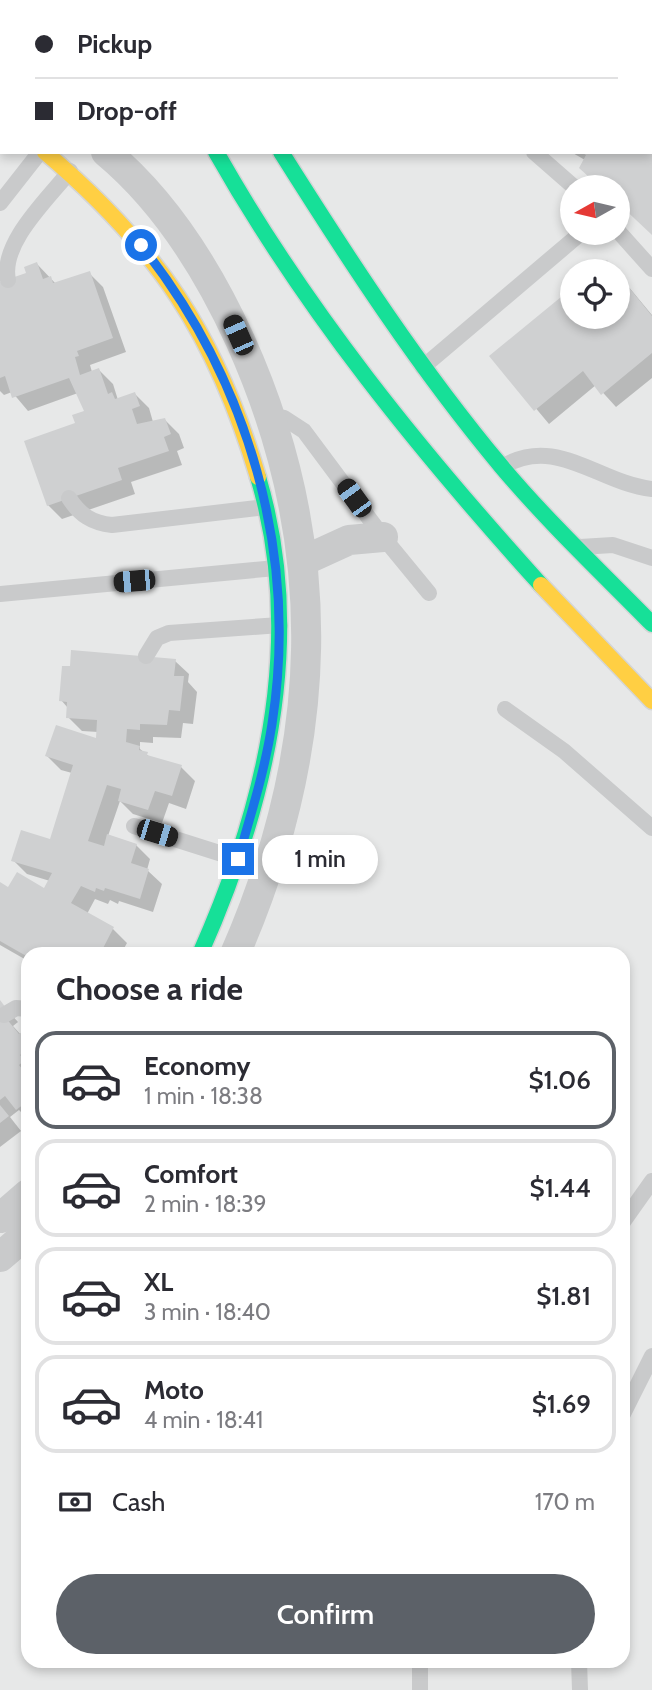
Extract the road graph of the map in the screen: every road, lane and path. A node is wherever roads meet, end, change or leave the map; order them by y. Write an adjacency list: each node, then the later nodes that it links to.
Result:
1 (40, 154): 9 (lane)
2 (45, 154): 7 (street)
3 (108, 154): 10 (street)
4 (217, 154): 31 (street)
5 (282, 154): 16 (street)
6 (536, 154): 8 (lane)
7 (70, 171): 11 (street); 15 (lane)
8 (560, 175)
9 (0, 203)
10 (159, 204): 11 (street); 17 (street)
11 (128, 229): 21 (street)
12 (630, 244): 14 (lane)
13 (567, 245): 16 (lane)
14 (652, 269)
15 (8, 280)
16 (423, 367): 18 (street)
17 (272, 416): 22 (lane); 25 (street)
18 (502, 467): 19 (lane); 23 (street)
19 (652, 489)
20 (69, 498): 21 (lane)
21 (267, 507): 25 (street)
22 (383, 537): 25 (street); 27 (lane)
23 (577, 548): 24 (lane); 28 (street)
24 (651, 556)
25 (290, 564): 26 (lane); 29 (street); 33 (street)
26 (0, 593)
27 (429, 593)
28 (652, 624)
29 (279, 625): 30 (lane); 33 (street)
30 (146, 656)
31 (652, 701)
32 (505, 709): 35 (lane)
33 (286, 726): 36 (street); 38 (street)
34 (134, 826): 36 (lane)
35 (652, 828)
36 (238, 859): 37 (street)
37 (203, 947)
38 (238, 947)
39 (21, 1008): 40 (lane)
40 (4, 1015)
41 (652, 1181): 43 (lane)
42 (21, 1200): 44 (street)
43 (630, 1209)
44 (0, 1218)
45 (21, 1239): 46 (street)
46 (0, 1256)
47 (652, 1356): 48 (lane)
48 (630, 1400)
49 (420, 1668): 51 (lane)
50 (579, 1668): 52 (lane)
51 (420, 1690)
52 (580, 1690)

